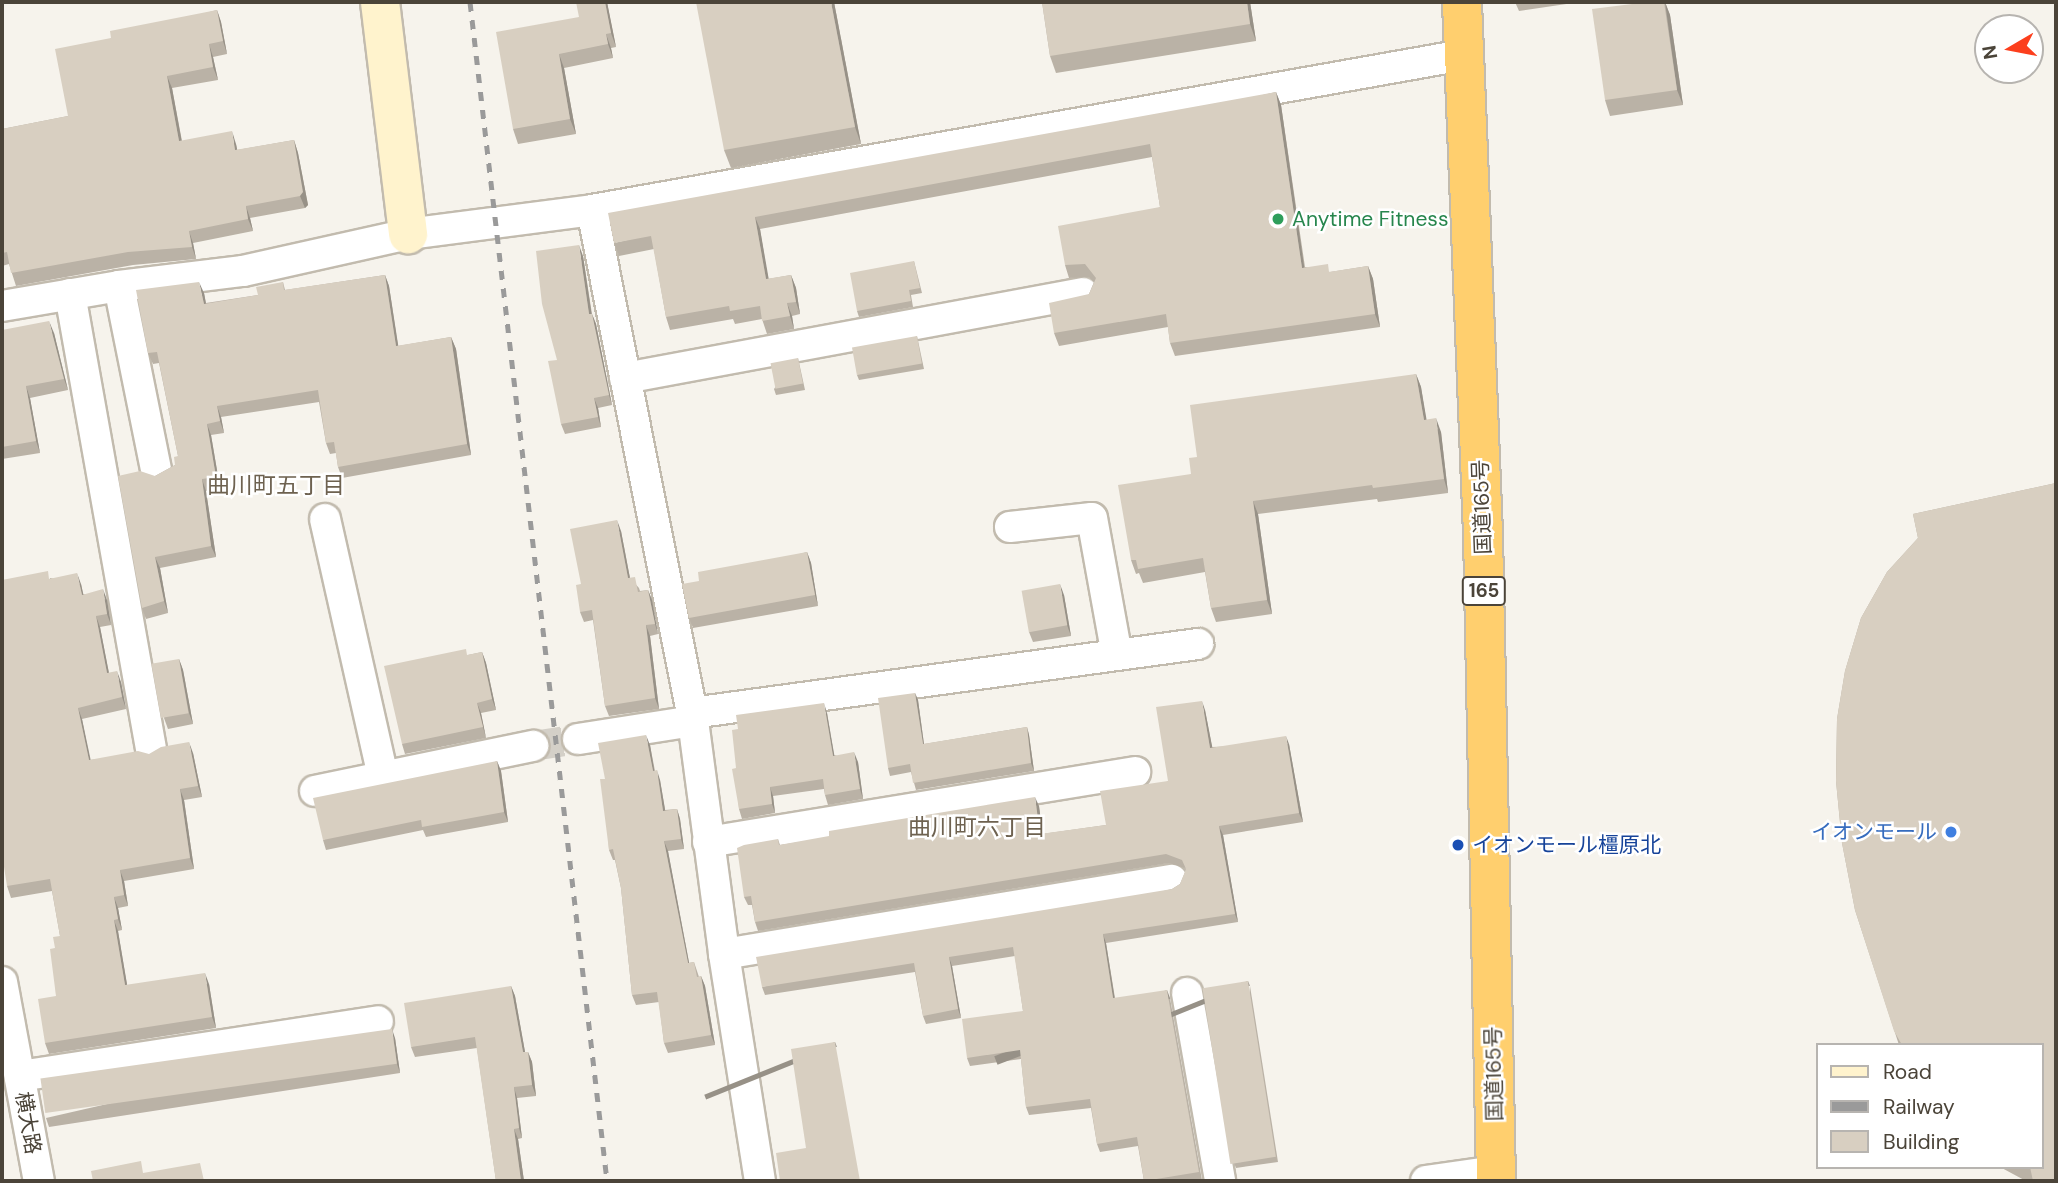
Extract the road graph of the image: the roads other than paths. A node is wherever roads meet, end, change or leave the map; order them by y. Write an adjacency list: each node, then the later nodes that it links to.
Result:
1 (380, 2): 5 (street)
2 (1462, 2): 3 (highway, 国道165号 / 165)
3 (1463, 55): 4 (street); 30 (highway, 国道165号 / 165)
4 (592, 210): 5 (street); 10 (street)
5 (408, 234): 6 (street)
6 (119, 286): 8 (street); 11 (street)
7 (1083, 293): 10 (street)
8 (71, 294): 9 (street); 19 (street)
9 (2, 306)
10 (625, 378): 16 (street)
11 (156, 470)
12 (326, 519): 21 (street)
13 (1010, 527): 15 (street)
14 (1198, 644): 15 (street)
15 (1117, 655): 16 (street)
16 (692, 717): 17 (street); 23 (street)
17 (578, 739)
18 (533, 746): 21 (street)
19 (150, 748)
20 (1135, 772): 23 (street)
21 (383, 776): 22 (street)
22 (315, 791)
23 (708, 842): 25 (street)
24 (1172, 880): 25 (street)
25 (723, 954): 32 (street)
26 (2, 982): 29 (street, 横大路)
27 (1187, 993): 33 (street)
28 (378, 1021): 29 (street)
29 (20, 1076): 31 (street, 横大路)
30 (1496, 1176): 34 (street)
31 (39, 1181)
32 (760, 1181)
33 (1220, 1181)
34 (1426, 1181)

